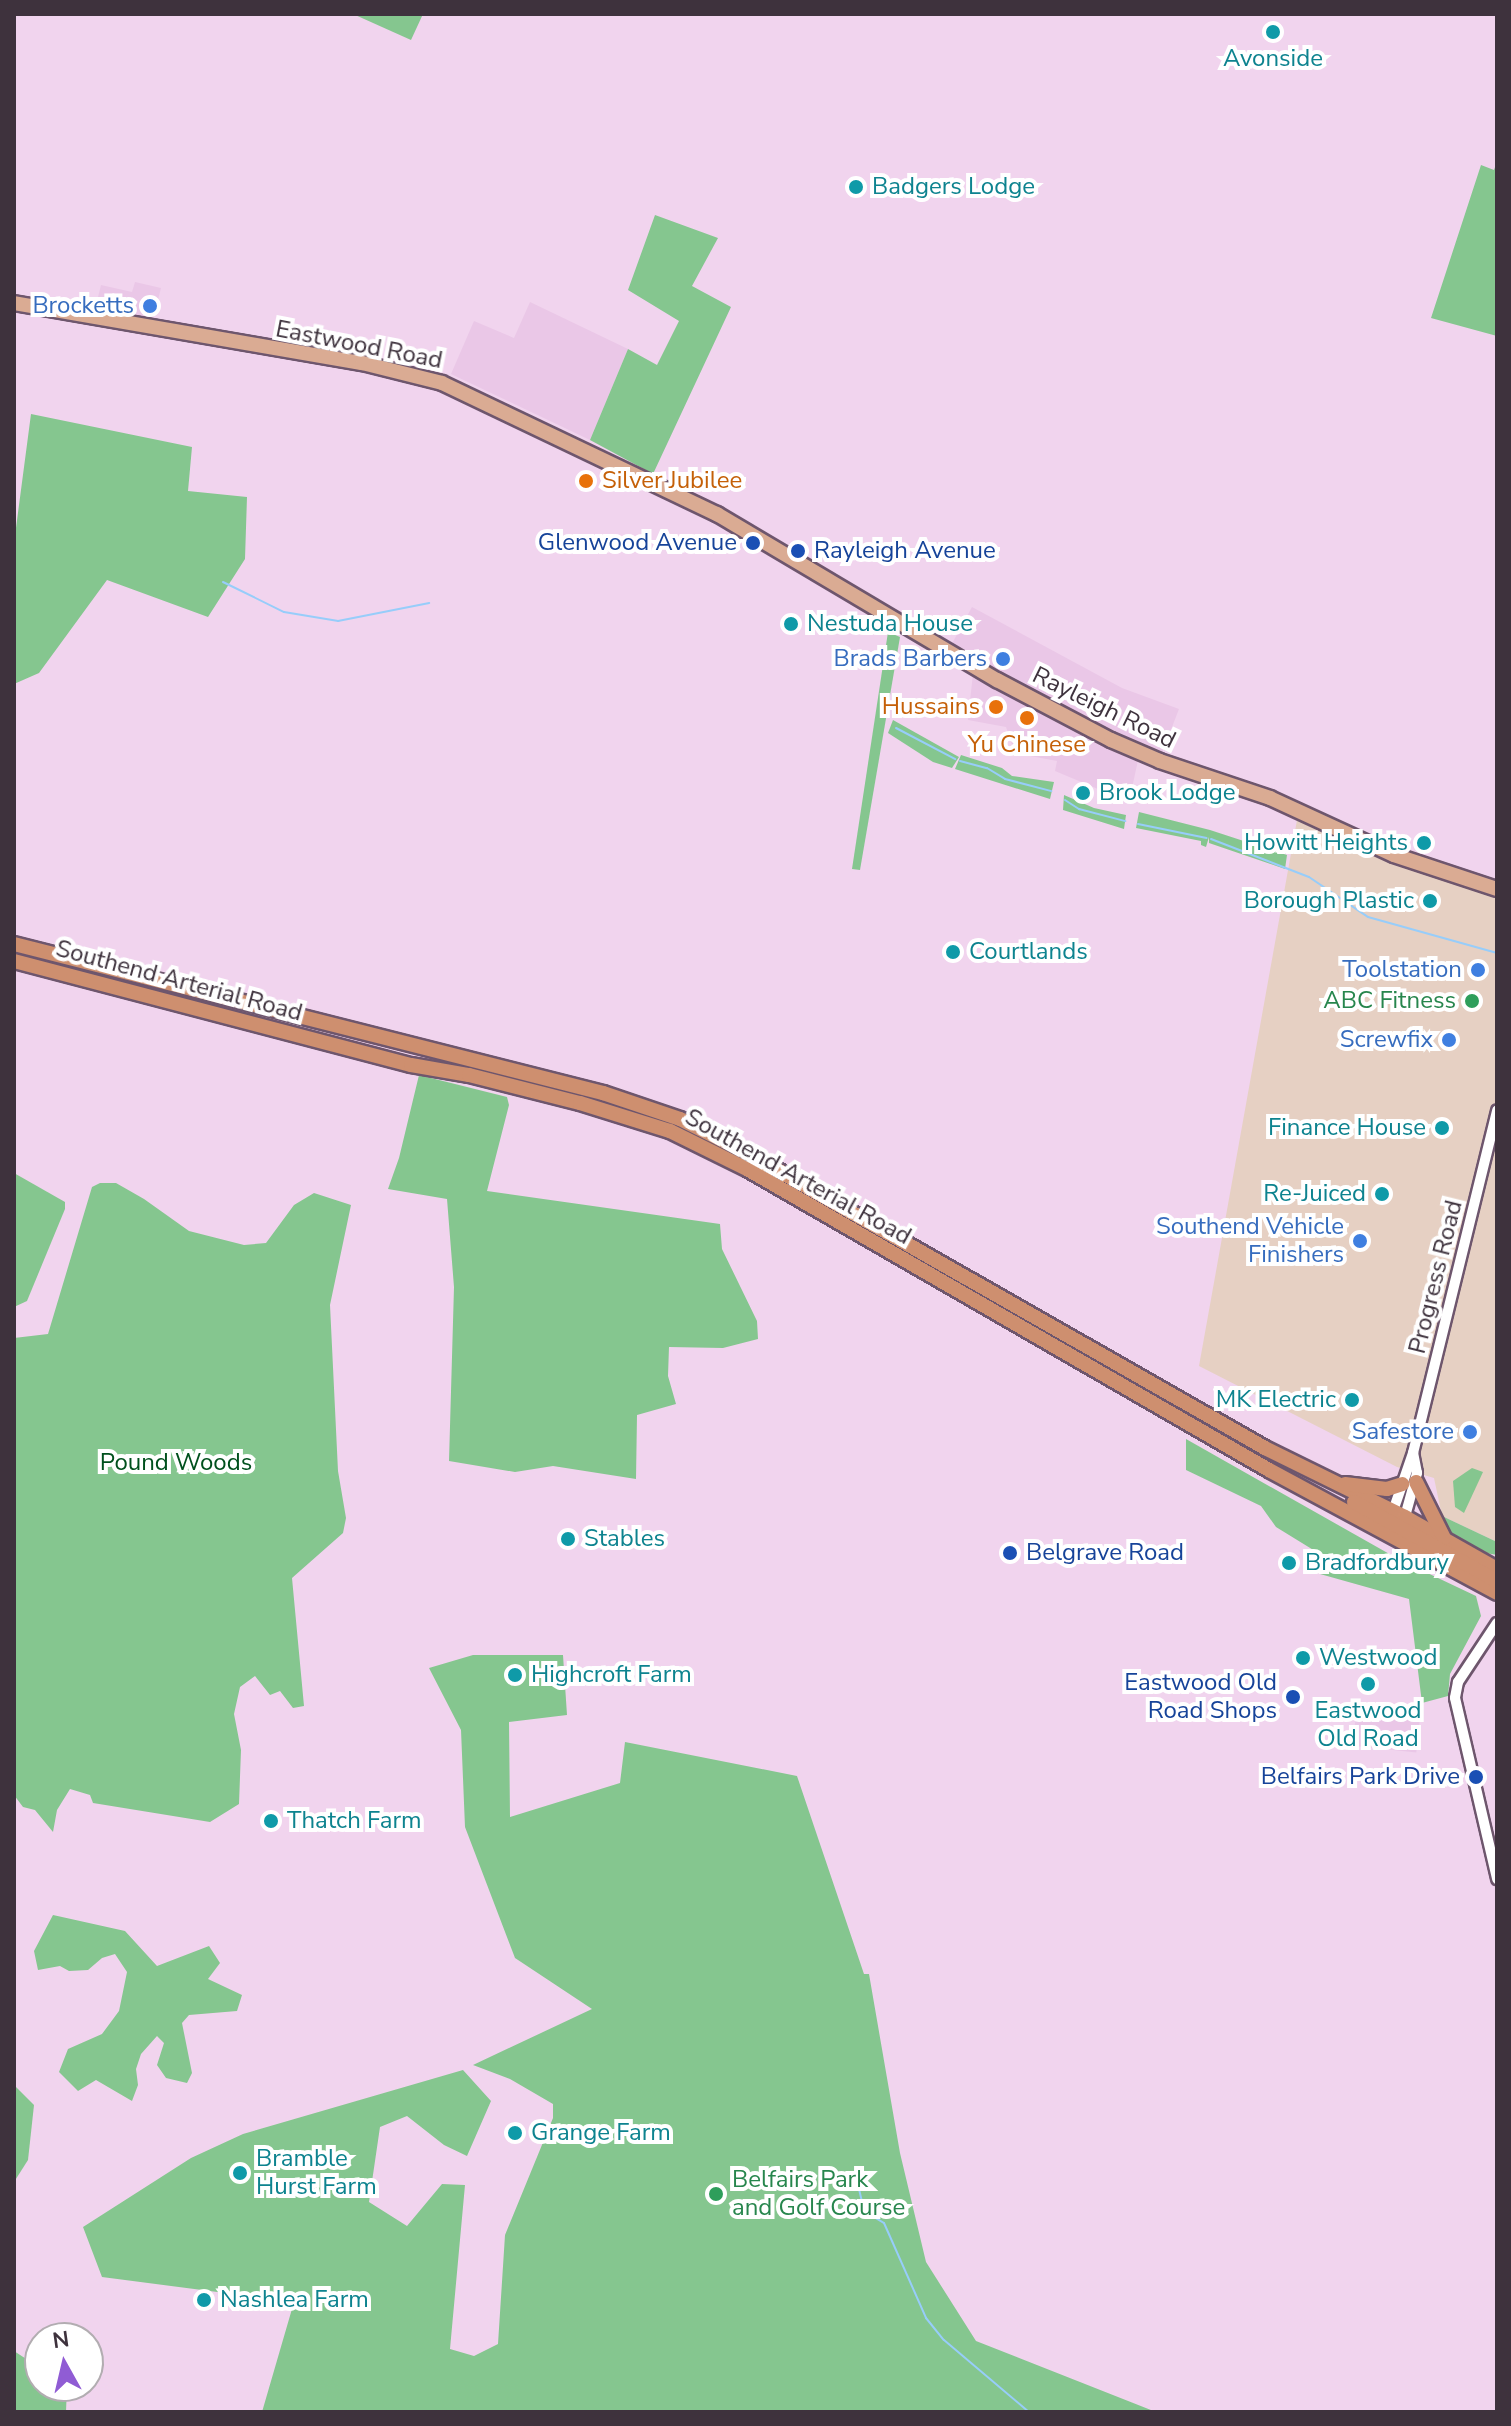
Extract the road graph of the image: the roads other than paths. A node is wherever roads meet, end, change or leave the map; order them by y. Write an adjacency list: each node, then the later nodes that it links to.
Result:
1 (14, 303): 2 (main road, Eastwood Road)
2 (717, 514): 3 (main road, Rayleigh Road)
3 (1497, 889)
4 (14, 944): 7 (highway, Southend Arterial Road)
5 (14, 961): 10 (highway, Southend Arterial Road)
6 (1497, 1110): 9 (street, Progress Road)
7 (1283, 1458): 8 (highway, Southend Arterial Road); 10 (highway)
8 (1333, 1482): 9 (highway); 10 (highway, Southend Arterial Road)
9 (1409, 1483): 10 (street, Progress Road); 11 (highway)
10 (1395, 1526): 11 (highway, Southend Arterial Road); 13 (highway); 13 (highway)
11 (1447, 1542): 12 (highway, Southend Arterial Road)
12 (1497, 1569)
13 (1496, 1591)
14 (1496, 1621): 15 (street)
15 (1497, 1879)

